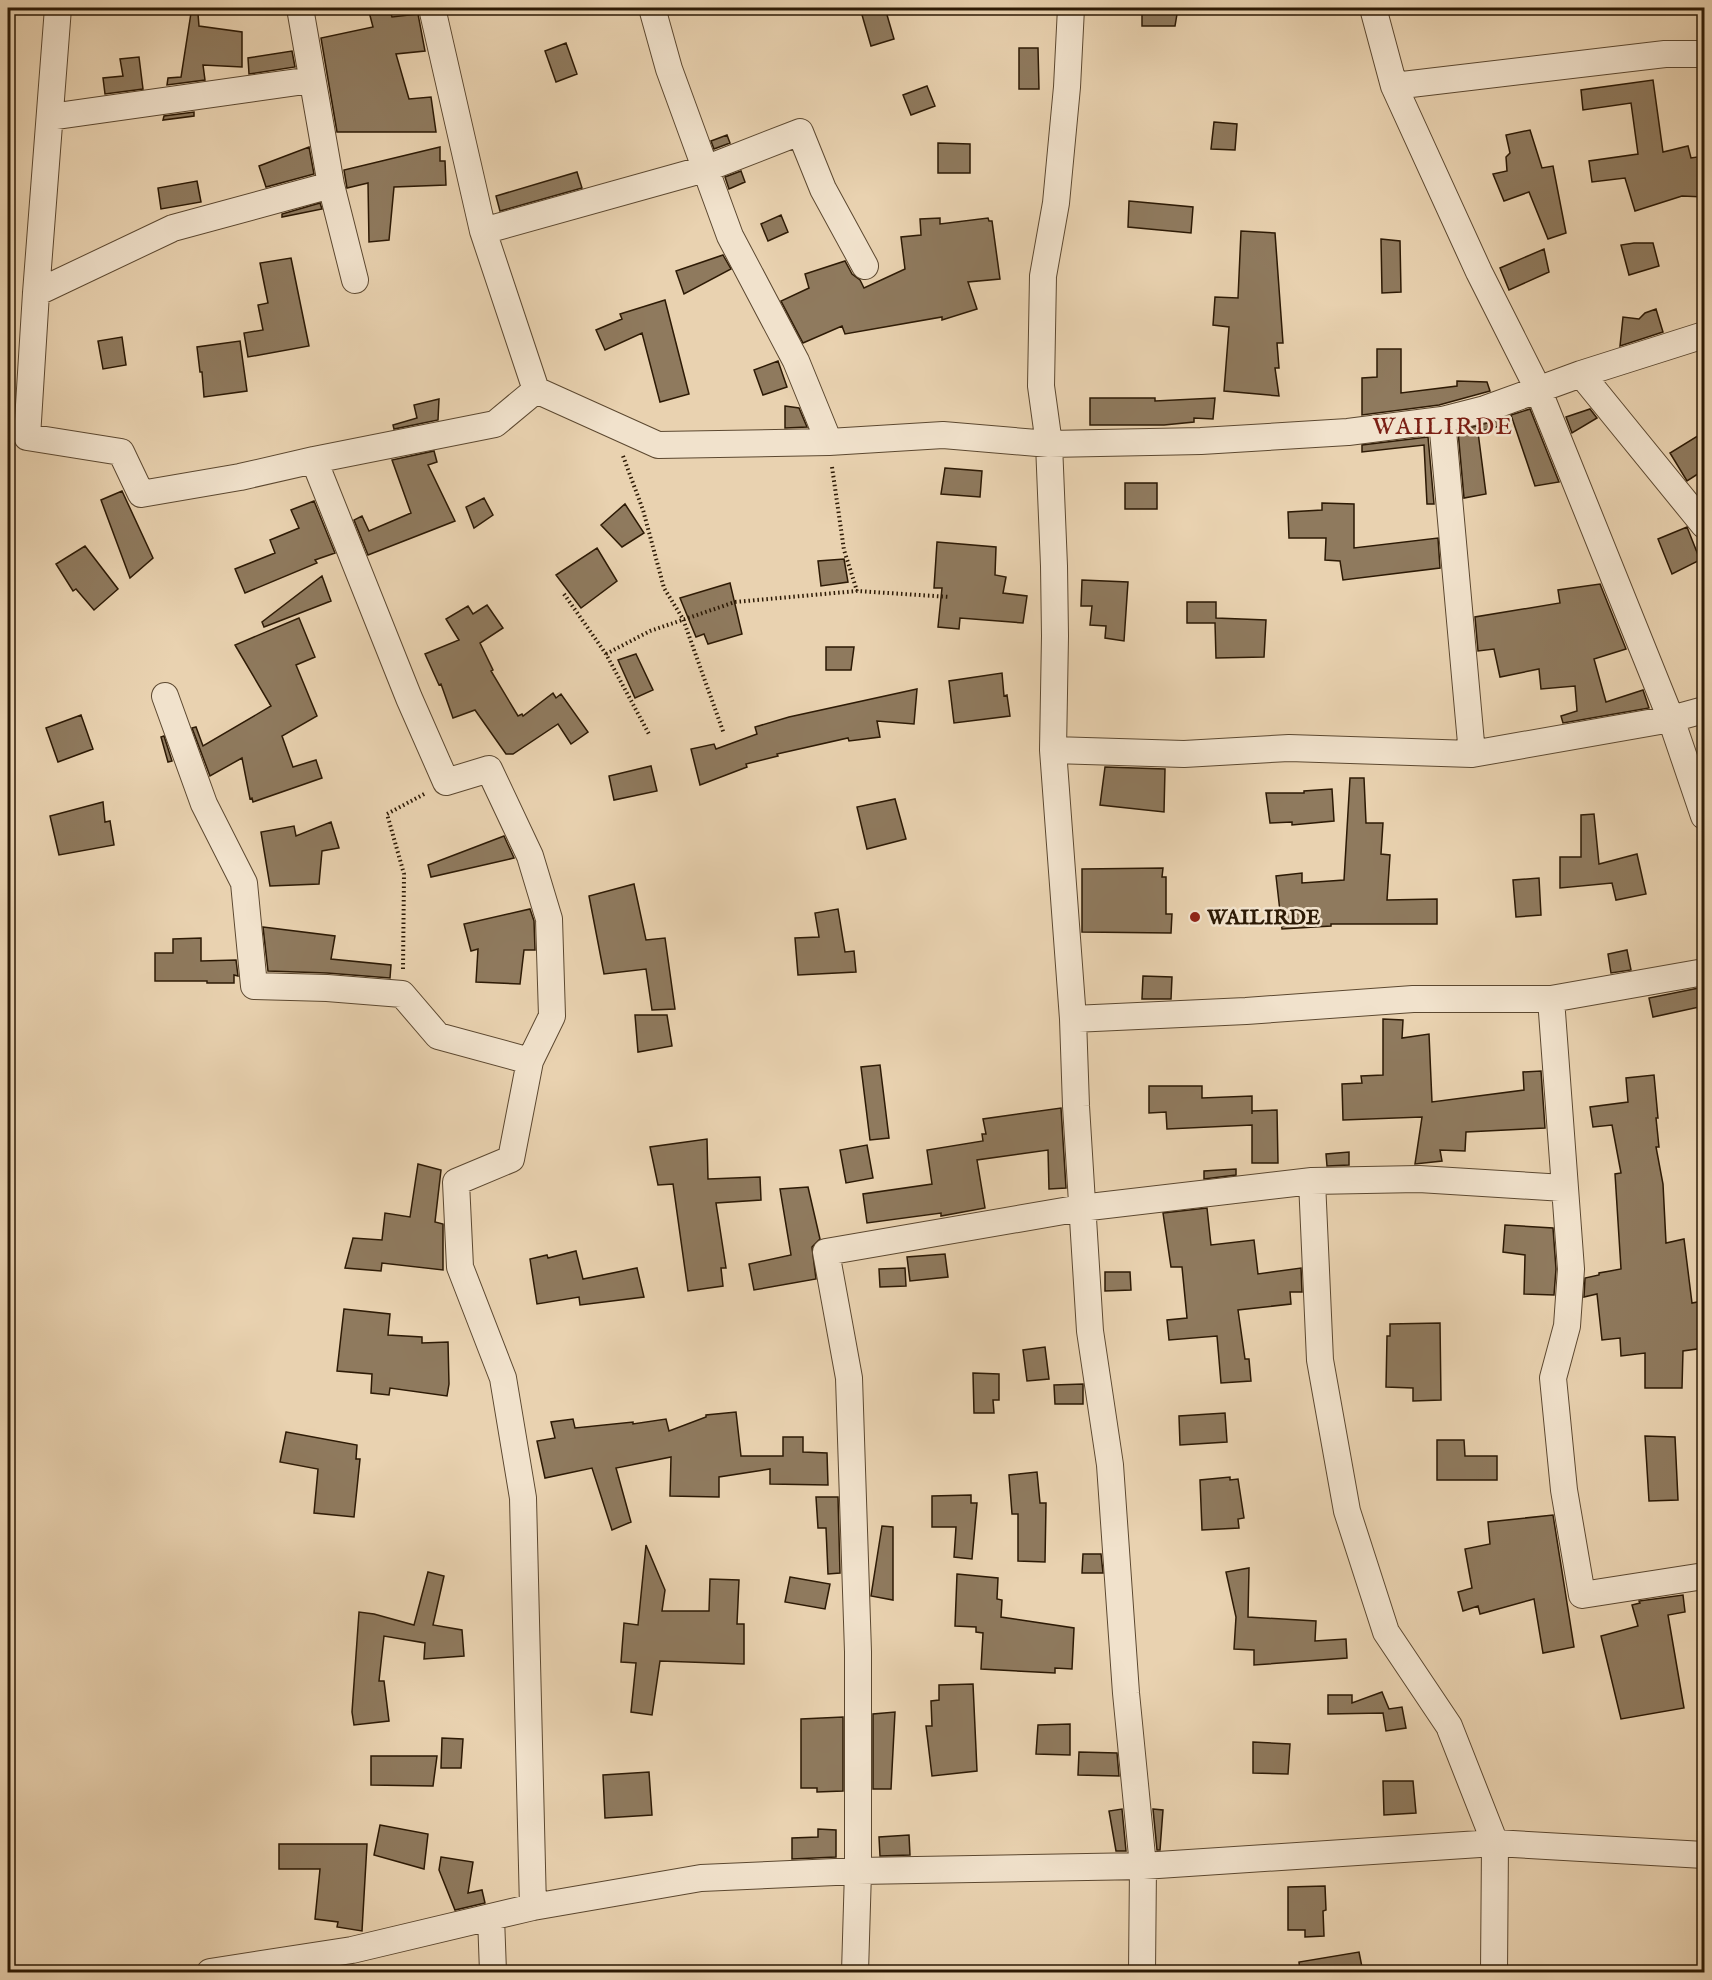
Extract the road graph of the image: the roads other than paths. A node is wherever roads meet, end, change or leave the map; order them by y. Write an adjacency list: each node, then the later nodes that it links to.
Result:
1 (58, 8): 10 (street)
2 (300, 8): 8 (street)
3 (432, 8): 13 (street)
4 (652, 8): 11 (street)
5 (1071, 8): 23 (street)
6 (1373, 8): 9 (street)
7 (1704, 54): 9 (street)
8 (312, 80): 10 (street); 12 (street)
9 (1394, 86): 19 (street)
10 (51, 117): 16 (street)
11 (705, 169): 13 (street); 14 (street); 22 (street)
12 (331, 185): 15 (street); 16 (street)
13 (483, 231): 20 (street)
14 (865, 266)
15 (355, 279)
16 (36, 293): 24 (street)
17 (1704, 335): 18 (street)
18 (1581, 374): 19 (street); 25 (street)
19 (1538, 389): 21 (street); 28 (street)
20 (536, 390): 22 (street); 24 (street)
21 (1442, 420): 23 (street); 30 (street)
22 (829, 442): 23 (street)
23 (1049, 444): 29 (street)
24 (314, 460): 35 (street)
25 (1704, 525)
26 (165, 696): 35 (street)
27 (1704, 710): 28 (street)
28 (1671, 718): 30 (street); 31 (street)
29 (1053, 750): 30 (street); 34 (street)
30 (1472, 754)
31 (1704, 816)
32 (1704, 972): 33 (street)
33 (1551, 999): 34 (street); 37 (street)
34 (1073, 1019): 38 (street)
35 (530, 1061): 44 (street)
36 (1312, 1181): 37 (street); 38 (street); 40 (street)
37 (1564, 1188): 39 (street)
38 (1081, 1208): 42 (street); 43 (street)
39 (1704, 1576)
40 (1495, 1843): 41 (street); 42 (street); 50 (street)
41 (1704, 1855)
42 (1143, 1866): 43 (street); 49 (street)
43 (858, 1871): 44 (street); 48 (street)
44 (533, 1907): 45 (street)
45 (491, 1917): 46 (street); 47 (street)
46 (210, 1972)
47 (493, 1972)
48 (855, 1972)
49 (1142, 1972)
50 (1494, 1972)

